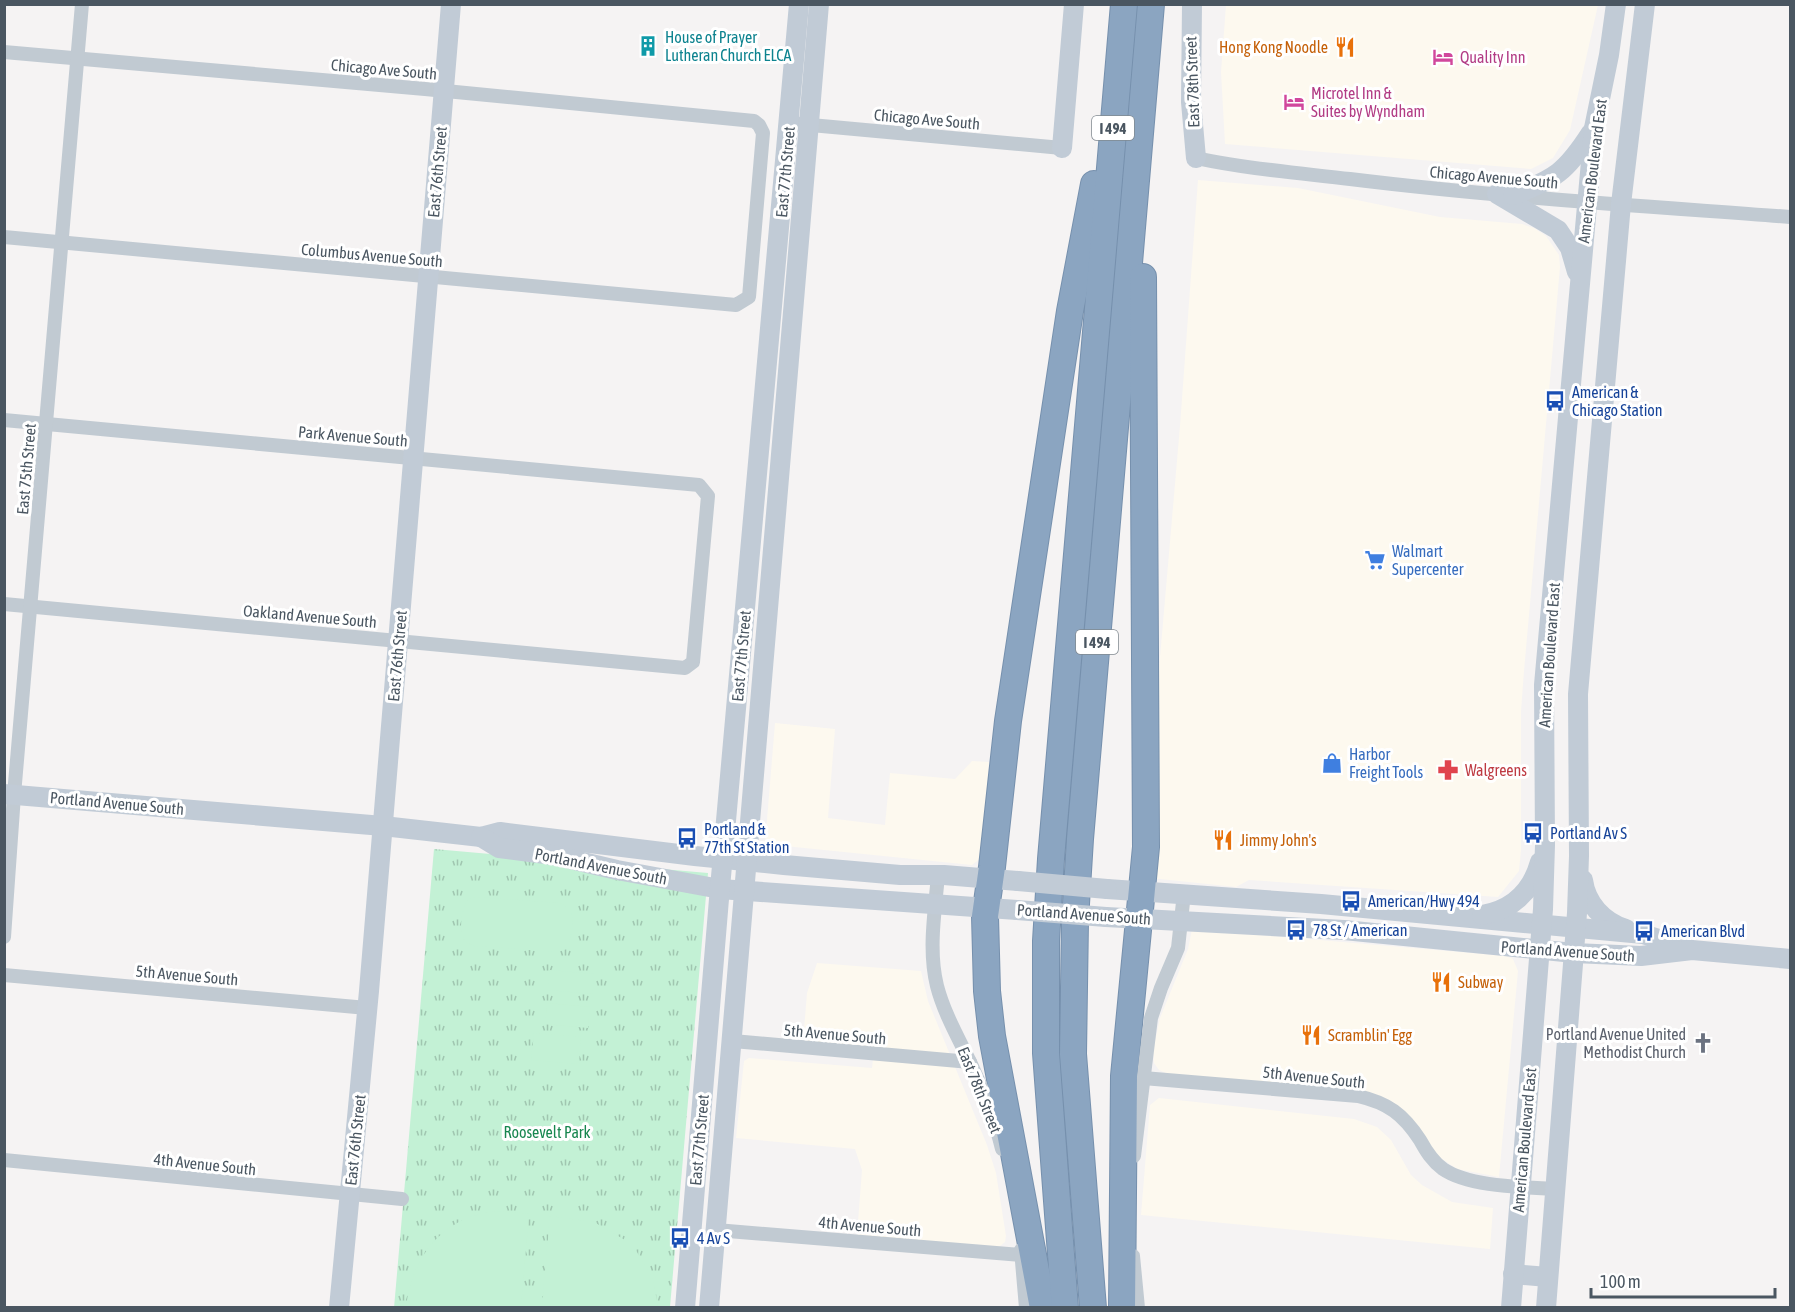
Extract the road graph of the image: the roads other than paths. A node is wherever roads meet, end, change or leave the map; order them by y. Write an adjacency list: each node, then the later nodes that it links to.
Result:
1 (82, 4): 13 (street, East 75th Street)
2 (451, 4): 14 (main road, East 76th Street)
3 (799, 4): 15 (main road, East 77th Street)
4 (819, 4): 16 (main road, East 77th Street)
5 (1074, 4): 19 (main road)
6 (1124, 4): 11 (highway, I 494)
7 (1151, 4): 18 (highway, I 494)
8 (1192, 4): 20 (main road, East 78th Street)
9 (1616, 4): 17 (main road, American Boulevard East)
10 (1645, 4): 23 (main road, American Boulevard East)
11 (1120, 50): 47 (highway); 84 (highway, I 494)
12 (4, 52): 13 (street, Chicago Ave South)
13 (77, 59): 14 (street, Chicago Ave South); 26 (street, East 75th Street)
14 (444, 91): 27 (main road, East 76th Street); 29 (street, Chicago Ave South)
15 (789, 123): 16 (street, Chicago Ave South); 44 (main road, East 77th Street)
16 (809, 125): 19 (street, Chicago Ave South); 45 (main road, East 77th Street)
17 (1594, 128): 21 (main road); 22 (main road, American Boulevard East)
18 (1140, 141): 50 (highway); 85 (highway, I 494)
19 (1062, 148)
20 (1196, 158): 21 (street, Chicago Avenue South)
21 (1505, 195): 22 (street, Chicago Avenue South); 28 (main road)
22 (1586, 202): 23 (street, Chicago Avenue South); 28 (main road, American Boulevard East)
23 (1621, 204): 24 (street, Chicago Avenue South); 36 (main road, American Boulevard East)
24 (1791, 217)
25 (4, 237): 26 (street, Columbus Avenue South)
26 (60, 242): 27 (street, Columbus Avenue South); 31 (street, East 75th Street)
27 (427, 276): 29 (street, Columbus Avenue South); 32 (main road, East 76th Street)
28 (1579, 282): 35 (main road, American Boulevard East)
29 (736, 305)
30 (4, 420): 31 (street, Park Avenue South)
31 (47, 424): 32 (street, Park Avenue South); 34 (street, East 75th Street)
32 (412, 459): 37 (main road, East 76th Street); 38 (street, Park Avenue South)
33 (4, 604): 34 (street, Oakland Avenue South)
34 (31, 606): 37 (street, Oakland Avenue South); 39 (street, East 75th Street)
35 (1549, 625): 36 (main road); 42 (main road, American Boulevard East)
36 (1583, 627): 43 (main road, American Boulevard East)
37 (398, 641): 38 (street, Oakland Avenue South); 40 (main road, East 76th Street)
38 (685, 668)
39 (9, 794): 40 (main road, Portland Avenue South); 60 (street, East 75th Street)
40 (382, 826): 41 (main road, Portland Avenue South); 66 (main road, East 76th Street)
41 (481, 837): 44 (main road, Portland Avenue South); 48 (main road, Portland Avenue South)
42 (1545, 844): 54 (main road); 57 (main road, American Boulevard East)
43 (1579, 856): 58 (main road, American Boulevard East); 59 (main road)
44 (723, 858): 45 (main road, Portland Avenue South); 48 (main road, East 77th Street)
45 (747, 861): 46 (main road, Portland Avenue South); 49 (main road, East 77th Street)
46 (938, 875): 47 (main road, Portland Avenue South); 52 (street, East 78th Street)
47 (991, 879): 50 (main road, Portland Avenue South, bridge); 53 (highway)
48 (720, 889): 49 (main road, Portland Avenue South); 80 (main road, East 77th Street)
49 (745, 891): 52 (main road, Portland Avenue South); 67 (main road, East 77th Street)
50 (1142, 891): 51 (main road, Portland Avenue South); 55 (highway)
51 (1184, 893): 54 (main road, Portland Avenue South); 56 (street)
52 (935, 903): 53 (main road, Portland Avenue South); 68 (street, East 78th Street)
53 (986, 906): 55 (main road, Portland Avenue South, bridge); 83 (highway)
54 (1465, 917): 57 (main road, Portland Avenue South)
55 (1138, 919): 56 (main road, Portland Avenue South); 86 (highway)
56 (1182, 921): 62 (main road, Portland Avenue South); 69 (street)
57 (1542, 925): 58 (main road, Portland Avenue South); 62 (main road, American Boulevard East)
58 (1576, 928): 59 (main road, Portland Avenue South); 63 (main road, American Boulevard East)
59 (1643, 934): 61 (main road, Portland Avenue South)
60 (4, 937)
61 (1692, 950): 63 (main road, Portland Avenue South); 64 (main road, Portland Avenue South)
62 (1540, 951): 63 (main road, Portland Avenue South); 71 (main road, American Boulevard East)
63 (1574, 954): 72 (main road, American Boulevard East)
64 (1791, 959)
65 (4, 975): 66 (street, 5th Avenue South)
66 (367, 1008): 73 (main road, East 76th Street)
67 (733, 1041): 68 (street, 5th Avenue South); 75 (main road, East 77th Street)
68 (970, 1062): 76 (street, East 78th Street)
69 (1143, 1078): 71 (street, 5th Avenue South); 87 (street)
70 (4, 1160): 73 (street, 4th Avenue South)
71 (1521, 1186): 72 (street, 5th Avenue South); 77 (main road, American Boulevard East)
72 (1556, 1190): 78 (main road, American Boulevard East)
73 (349, 1195): 74 (street, 4th Avenue South); 79 (main road, East 76th Street)
74 (402, 1199)
75 (716, 1230): 76 (street, 4th Avenue South); 81 (main road, East 77th Street)
76 (1022, 1255): 82 (street, East 78th Street)
77 (1513, 1274): 78 (main road); 88 (main road, American Boulevard East)
78 (1548, 1277): 89 (main road, American Boulevard East)
79 (339, 1308)
80 (685, 1308)
81 (709, 1308)
82 (1026, 1308)
83 (1043, 1308)
84 (1065, 1308)
85 (1093, 1308)
86 (1122, 1308)
87 (1138, 1308)
88 (1510, 1308)
89 (1545, 1308)

